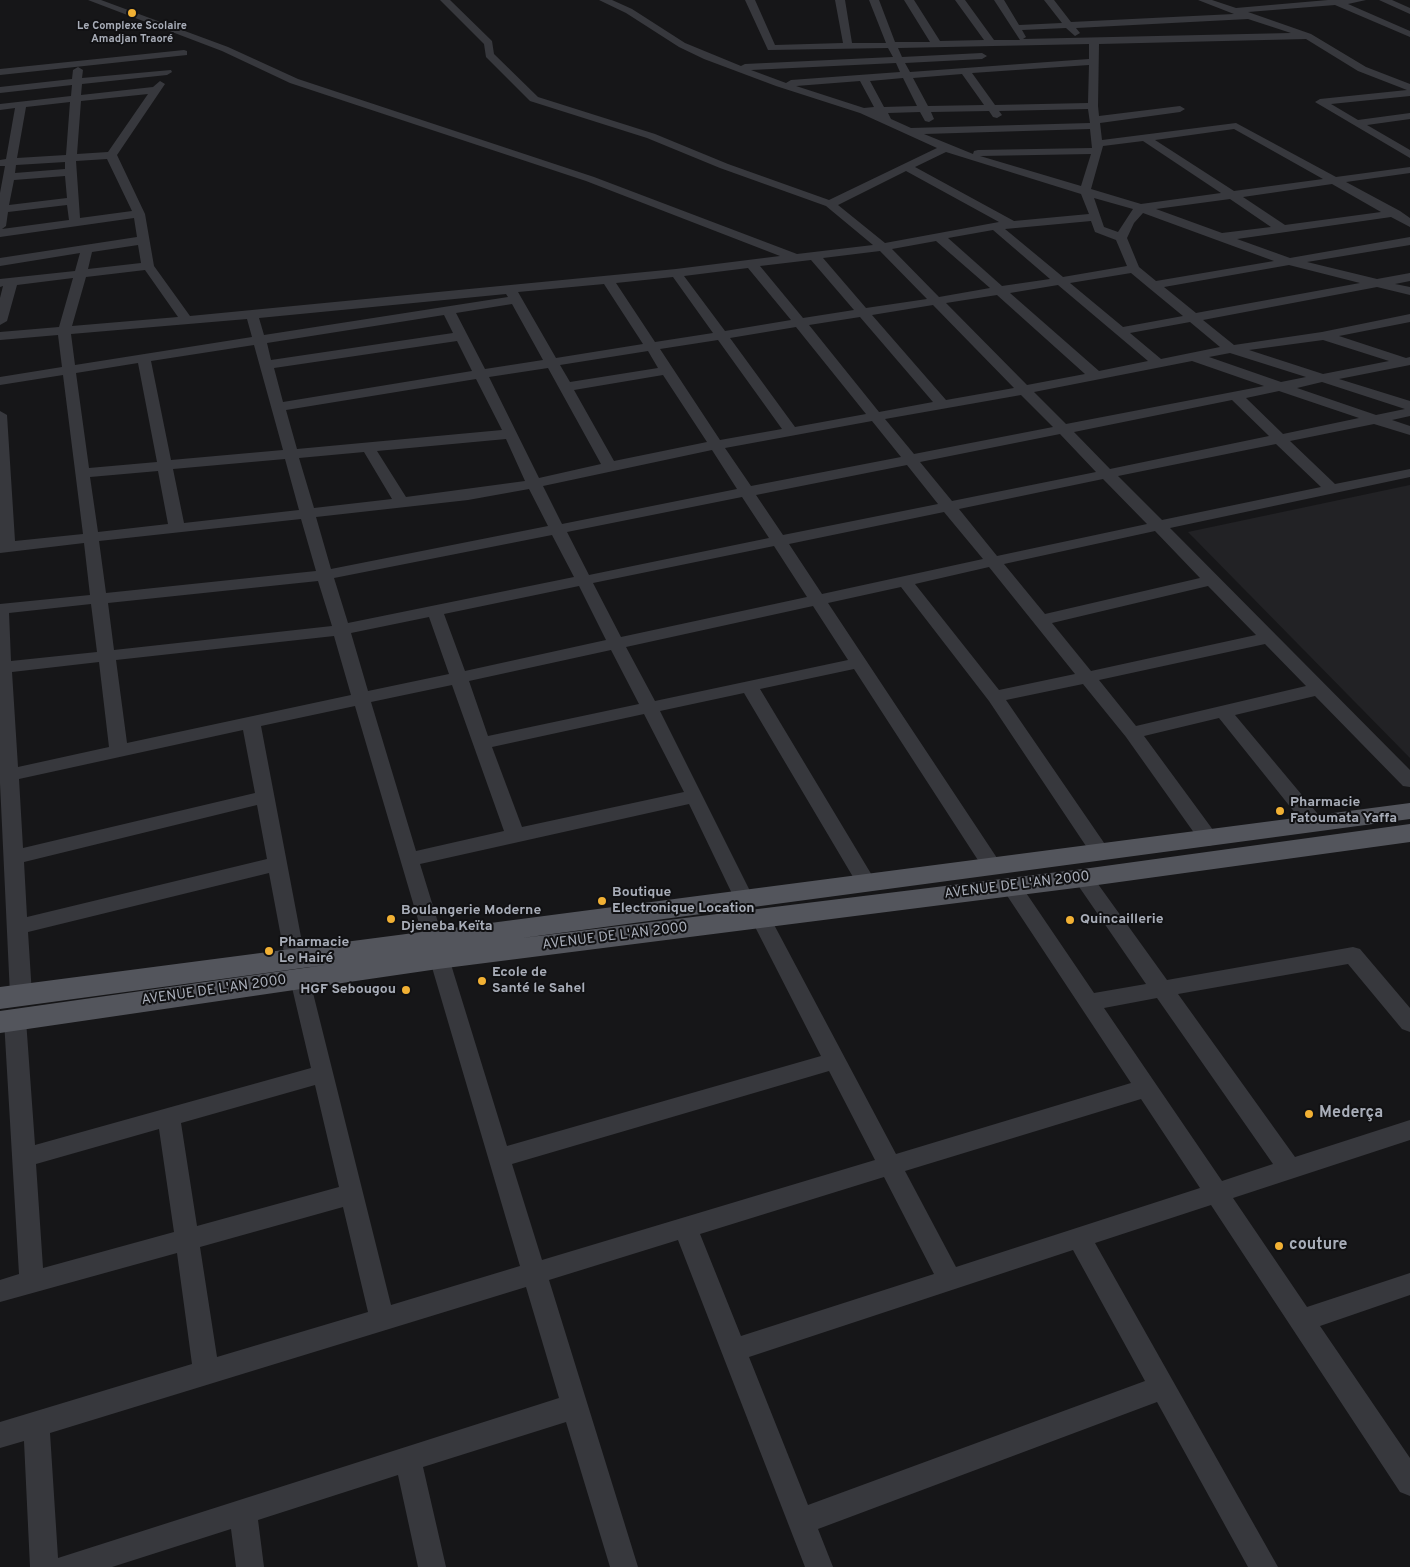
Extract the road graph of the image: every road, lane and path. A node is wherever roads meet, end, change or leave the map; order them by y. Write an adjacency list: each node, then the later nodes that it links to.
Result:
1 (93, 0): 26 (street)
2 (445, 0): 85 (street)
3 (604, 0): 16 (street)
4 (750, 0): 33 (street)
5 (840, 0): 33 (street)
6 (874, 0): 32 (street)
7 (909, 0): 31 (street)
8 (960, 0): 29 (street)
9 (999, 0): 23 (street)
10 (1049, 0): 22 (street)
11 (1203, 0): 18 (street)
12 (1256, 0): 17 (street)
13 (1361, 0): 15 (street)
14 (1384, 0): 19 (street)
15 (1333, 1): 17 (street); 24 (street)
16 (628, 6): 41 (street)
17 (1271, 8): 18 (street)
18 (1231, 11): 20 (street)
19 (1410, 11)
20 (1247, 16): 21 (street); 25 (street)
21 (1143, 22): 22 (street); 27 (street)
22 (1068, 25): 23 (street); 28 (street)
23 (1015, 28): 30 (street)
24 (1410, 34)
25 (1308, 36): 27 (street); 49 (street)
26 (191, 38): 36 (street); 107 (street)
27 (1156, 40): 35 (street)
28 (1082, 42): 30 (street); 35 (street)
29 (991, 43): 30 (street); 31 (street)
30 (1024, 43): 40 (street)
31 (937, 45): 32 (street)
32 (892, 46): 33 (street); 38 (street)
33 (848, 47)
34 (1076, 52): 35 (street)
35 (1094, 52): 40 (street); 55 (street)
36 (184, 53): 39 (street); 44 (street)
37 (994, 56): 38 (street)
38 (900, 60): 41 (street); 45 (street)
39 (78, 64): 43 (street); 47 (street)
40 (1039, 66): 42 (street)
41 (738, 68): 48 (street)
42 (965, 71): 45 (street); 57 (street)
43 (0, 72)
44 (167, 72): 47 (street); 51 (street)
45 (907, 75): 46 (street); 59 (street)
46 (863, 78): 48 (street); 61 (street)
47 (77, 82): 50 (street); 53 (street)
48 (780, 84): 60 (street)
49 (1410, 88)
50 (0, 90)
51 (156, 90): 53 (street); 73 (street)
52 (1410, 93): 65 (street)
53 (76, 99): 54 (street); 75 (street)
54 (21, 105): 56 (street); 76 (street)
55 (1093, 106): 57 (street); 64 (street)
56 (0, 108)
57 (992, 108): 59 (street); 66 (street)
58 (1180, 108): 64 (street)
59 (924, 109): 61 (street); 67 (street)
60 (864, 110): 61 (street); 63 (street)
61 (881, 110): 63 (street)
62 (1408, 117): 65 (street)
63 (888, 123): 68 (street)
64 (1095, 123): 66 (street); 70 (street)
65 (1357, 123): 74 (street)
66 (1006, 128): 67 (street)
67 (935, 130): 68 (street)
68 (906, 131): 71 (street)
69 (1144, 138): 70 (street); 81 (street); 83 (street)
70 (1098, 147): 72 (street); 82 (street)
71 (945, 148): 72 (street); 77 (street)
72 (957, 153): 82 (street)
73 (111, 155): 75 (street); 89 (street)
74 (1410, 155)
75 (73, 158): 76 (street); 79 (street)
76 (5, 162): 80 (street)
77 (906, 167): 85 (street); 94 (street)
78 (1410, 170): 81 (street)
79 (70, 172): 80 (street); 84 (street)
80 (8, 177): 87 (street)
81 (1333, 180): 83 (street); 90 (street)
82 (1085, 190): 86 (street); 91 (street)
83 (1231, 194): 86 (street); 97 (street)
84 (71, 202): 87 (street); 92 (street)
85 (830, 204): 104 (street)
86 (1141, 208): 100 (street); 101 (street)
87 (1, 210): 95 (street)
88 (1410, 211): 90 (street)
89 (139, 214): 92 (street); 102 (street)
90 (1392, 214): 93 (street); 97 (street)
91 (1096, 217): 94 (street); 100 (street)
92 (75, 223): 98 (street)
93 (1410, 224)
94 (1014, 225): 96 (street)
95 (0, 226)
96 (996, 226): 99 (street); 117 (street)
97 (1283, 229): 101 (street)
98 (0, 233)
99 (939, 236): 104 (street); 121 (street)
100 (1121, 238): 112 (street)
101 (1218, 238): 109 (street)
102 (144, 240): 105 (street); 111 (street)
103 (1410, 241): 109 (street)
104 (884, 247): 106 (street); 124 (street)
105 (86, 249): 108 (street); 114 (street)
106 (814, 256): 107 (street); 126 (street)
107 (796, 258): 110 (street)
108 (0, 262)
109 (1290, 262): 119 (street); 120 (street)
110 (752, 264): 113 (street); 132 (street)
111 (148, 266): 114 (street); 131 (street)
112 (1134, 269): 117 (street); 120 (street)
113 (676, 273): 116 (street); 137 (street)
114 (80, 274): 118 (street); 134 (street)
115 (1410, 277): 119 (street)
116 (607, 279): 123 (street); 140 (street)
117 (1062, 281): 121 (street); 133 (street)
118 (6, 283): 130 (street)
119 (1376, 283): 122 (street); 128 (street)
120 (1153, 285): 128 (street)
121 (999, 291): 124 (street); 151 (street)
122 (1410, 292)
123 (514, 294): 125 (street); 127 (street); 145 (street)
124 (936, 301): 126 (street); 156 (street)
125 (448, 310): 136 (street); 139 (street)
126 (862, 313): 132 (street); 158 (street)
127 (252, 315): 131 (street); 139 (street)
128 (1192, 318): 133 (street); 141 (street)
129 (1410, 318): 138 (street)
130 (0, 321)
131 (187, 321): 134 (street)
132 (800, 323): 137 (street); 163 (street)
133 (1121, 331): 146 (street)
134 (64, 332): 135 (street); 149 (street)
135 (0, 336)
136 (462, 336): 147 (street); 150 (street)
137 (720, 336): 140 (street); 166 (street)
138 (1322, 336): 141 (street); 144 (street)
139 (259, 342): 143 (street); 147 (street)
140 (652, 347): 145 (street); 148 (street)
141 (1230, 348): 142 (street); 152 (street)
142 (1194, 357): 146 (street); 155 (street)
143 (144, 359): 149 (street); 174 (street)
144 (1408, 362): 152 (street)
145 (550, 363): 150 (street); 154 (street)
146 (1159, 364): 151 (street)
147 (266, 365): 160 (street)
148 (668, 370): 154 (street); 170 (street)
149 (69, 371): 153 (street); 176 (street)
150 (480, 374): 160 (street); 168 (street)
151 (1096, 376): 156 (street)
152 (1323, 378): 155 (street); 159 (street)
153 (0, 381)
154 (565, 387): 175 (street)
155 (1283, 387): 157 (street); 164 (street)
156 (1024, 390): 158 (street); 165 (street)
157 (1236, 396): 165 (street); 169 (street)
158 (942, 404): 163 (street)
159 (1410, 406)
160 (277, 407): 172 (street)
161 (1410, 412): 164 (street)
162 (0, 415): 179 (street)
163 (876, 416): 166 (street); 173 (street)
164 (1377, 420): 167 (street); 169 (street)
165 (1062, 429): 173 (street); 178 (street)
166 (791, 431): 170 (street)
167 (1410, 431)
168 (511, 434): 171 (street); 180 (street)
169 (1279, 440): 178 (street); 181 (street)
170 (716, 444): 175 (street); 182 (street)
171 (368, 447): 172 (street); 183 (street)
172 (292, 454): 174 (street); 186 (street)
173 (909, 459): 182 (street); 184 (street)
174 (164, 466): 176 (street); 189 (street)
175 (610, 466): 180 (street)
176 (82, 473): 190 (street)
177 (1410, 473): 181 (street)
178 (1108, 475): 184 (street); 187 (street)
179 (2, 478): 185 (street)
180 (534, 484): 183 (street); 188 (street)
181 (1332, 490): 187 (street)
182 (745, 491): 188 (street); 191 (street)
183 (402, 503): 186 (street)
184 (950, 507): 191 (street); 193 (street)
185 (3, 510): 192 (street)
186 (309, 513): 189 (street); 194 (street)
187 (1158, 526): 193 (street); 195 (street)
188 (557, 527): 194 (street); 196 (street)
189 (177, 528): 190 (street)
190 (91, 538): 192 (street); 198 (street)
191 (779, 542): 196 (street); 199 (street)
192 (4, 548)
193 (993, 562): 197 (street); 202 (street)
194 (325, 575): 198 (street); 203 (street)
195 (1211, 580): 202 (street); 204 (street)
196 (585, 581): 201 (street); 205 (street)
197 (906, 581): 199 (street); 213 (street)
198 (99, 599): 200 (street); 206 (street)
199 (817, 600): 205 (street); 207 (street)
200 (0, 609): 208 (street)
201 (436, 611): 203 (street); 210 (street)
202 (1041, 620): 209 (street)
203 (341, 630): 206 (street); 214 (street)
204 (1268, 638): 209 (street); 212 (street)
205 (617, 644): 210 (street); 215 (street)
206 (107, 656): 208 (street); 220 (street)
207 (858, 663): 211 (street); 234 (street)
208 (2, 668): 221 (street)
209 (1087, 677): 213 (street); 218 (street)
210 (459, 678): 214 (street); 219 (street)
211 (749, 686): 215 (street); 236 (street)
212 (1319, 689): 216 (street); 222 (street)
213 (995, 697): 230 (street)
214 (362, 699): 217 (street); 232 (street)
215 (649, 707): 219 (street); 224 (street)
216 (1223, 712): 218 (street); 226 (street)
217 (251, 723): 220 (street); 223 (street)
218 (1132, 733): 229 (street)
219 (482, 743): 228 (street)
220 (119, 752): 221 (street)
221 (5, 776): 231 (street)
222 (1410, 781)
223 (265, 796): 231 (street); 233 (street)
224 (695, 796): 228 (street); 238 (street)
225 (1410, 811): 226 (main road, AVENUE DE L'AN 2000)
226 (1315, 824): 229 (main road, AVENUE DE L'AN 2000)
227 (1410, 833): 235 (main road, AVENUE DE L'AN 2000)
228 (515, 836): 232 (street)
229 (1209, 839): 230 (main road, AVENUE DE L'AN 2000)
230 (1101, 853): 234 (main road, AVENUE DE L'AN 2000)
231 (14, 857): 240 (street)
232 (409, 859): 241 (street)
233 (278, 864): 240 (street); 242 (street)
234 (992, 866): 236 (main road, AVENUE DE L'AN 2000)
235 (1083, 878): 237 (main road, AVENUE DE L'AN 2000); 243 (street)
236 (866, 882): 238 (main road, AVENUE DE L'AN 2000)
237 (1011, 886): 239 (main road, AVENUE DE L'AN 2000); 245 (street)
238 (744, 900): 241 (main road, AVENUE DE L'AN 2000)
239 (762, 918): 241 (main road, AVENUE DE L'AN 2000); 249 (street)
240 (17, 927): 244 (street)
241 (435, 950): 242 (main road, AVENUE DE L'AN 2000); 255 (street)
242 (298, 968): 244 (main road, AVENUE DE L'AN 2000); 247 (main road, AVENUE DE L'AN 2000); 250 (street)
243 (1162, 989): 245 (street); 246 (street); 257 (street)
244 (10, 997)
245 (1089, 1002): 251 (street)
246 (1402, 1002): 248 (street)
247 (7, 1021): 254 (street)
248 (1410, 1023)
249 (834, 1061): 255 (street); 256 (street)
250 (324, 1073): 252 (street); 259 (street)
251 (1146, 1088): 256 (street); 258 (street)
252 (169, 1117): 254 (street); 262 (street)
253 (1410, 1130): 257 (street)
254 (24, 1158): 265 (street)
255 (499, 1158): 263 (street)
256 (890, 1165): 260 (street); 264 (street)
257 (1290, 1169): 258 (street)
258 (1217, 1193): 261 (street); 269 (street)
259 (352, 1194): 262 (street); 268 (street)
260 (685, 1227): 263 (street); 270 (street)
261 (1079, 1238): 264 (street); 272 (street)
262 (187, 1240): 265 (street); 271 (street)
263 (534, 1273): 268 (street); 273 (street)
264 (950, 1280): 270 (street)
265 (32, 1283): 267 (street)
266 (1410, 1284): 269 (street)
267 (0, 1292)
268 (382, 1318): 271 (street)
269 (1302, 1320): 277 (street)
270 (734, 1350): 279 (street)
271 (206, 1371): 274 (street)
272 (1163, 1386): 279 (street); 286 (street)
273 (575, 1406): 276 (street); 284 (street)
274 (36, 1424): 275 (street); 280 (street)
275 (0, 1435)
276 (408, 1460): 278 (street); 283 (street)
277 (1410, 1482)
278 (244, 1512): 281 (street); 282 (street)
279 (801, 1522): 285 (street)
280 (44, 1567)
281 (68, 1567)
282 (250, 1567)
283 (432, 1567)
284 (624, 1567)
285 (819, 1567)
286 (1264, 1567)

